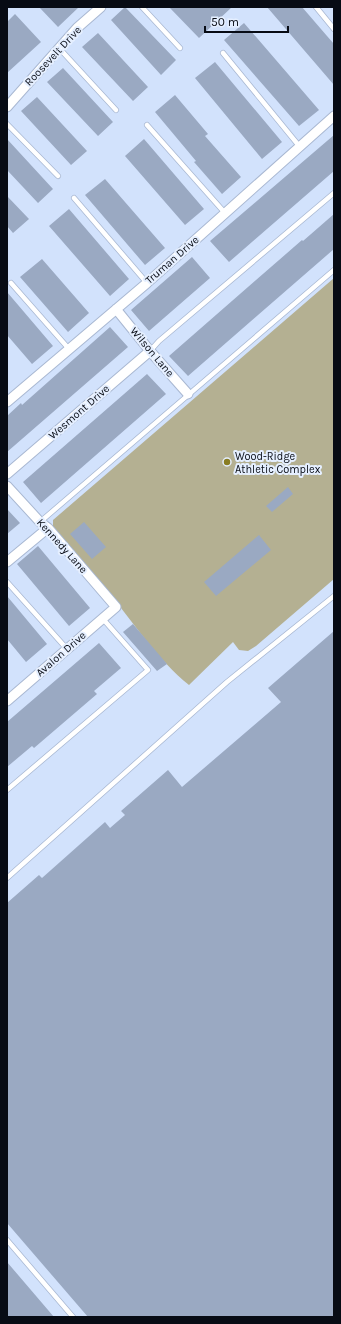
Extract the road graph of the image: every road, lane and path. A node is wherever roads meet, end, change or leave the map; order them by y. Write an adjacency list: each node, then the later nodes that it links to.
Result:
1 (101, 7): 5 (street, Roosevelt Drive)
2 (142, 7): 6 (lane)
3 (316, 7): 4 (lane)
4 (334, 28)
5 (60, 48): 8 (street, Roosevelt Drive); 9 (lane)
6 (180, 48)
7 (222, 53): 13 (lane)
8 (7, 106)
9 (116, 110)
10 (334, 116): 13 (street, Truman Drive)
11 (7, 124): 14 (lane)
12 (147, 125): 17 (lane)
13 (300, 147): 17 (street, Truman Drive)
14 (58, 176)
15 (334, 193): 23 (lane)
16 (74, 198): 20 (lane)
17 (225, 213): 20 (street, Truman Drive)
18 (334, 270): 24 (lane)
19 (11, 283): 22 (lane)
20 (147, 283): 21 (street, Truman Drive)
21 (116, 309): 22 (street, Truman Drive); 23 (street, Wilson Lane)
22 (69, 349): 25 (street, Truman Drive)
23 (150, 351): 24 (street, Wilson Lane); 26 (street, Wesmont Drive)
24 (188, 394): 28 (lane)
25 (7, 402)
26 (7, 474)
27 (7, 486): 28 (street, Kennedy Lane)
28 (40, 522): 29 (street, Kennedy Lane)
29 (48, 528): 30 (street); 33 (street, Kennedy Lane)
30 (7, 562)
31 (7, 582): 35 (lane)
32 (334, 596): 38 (lane)
33 (116, 607): 34 (street, Avalon Drive)
34 (103, 619): 35 (street, Avalon Drive); 37 (lane)
35 (67, 649): 36 (street, Avalon Drive)
36 (7, 701)
37 (7, 790)
38 (7, 878)
39 (7, 1240): 40 (lane)
40 (73, 1317)

